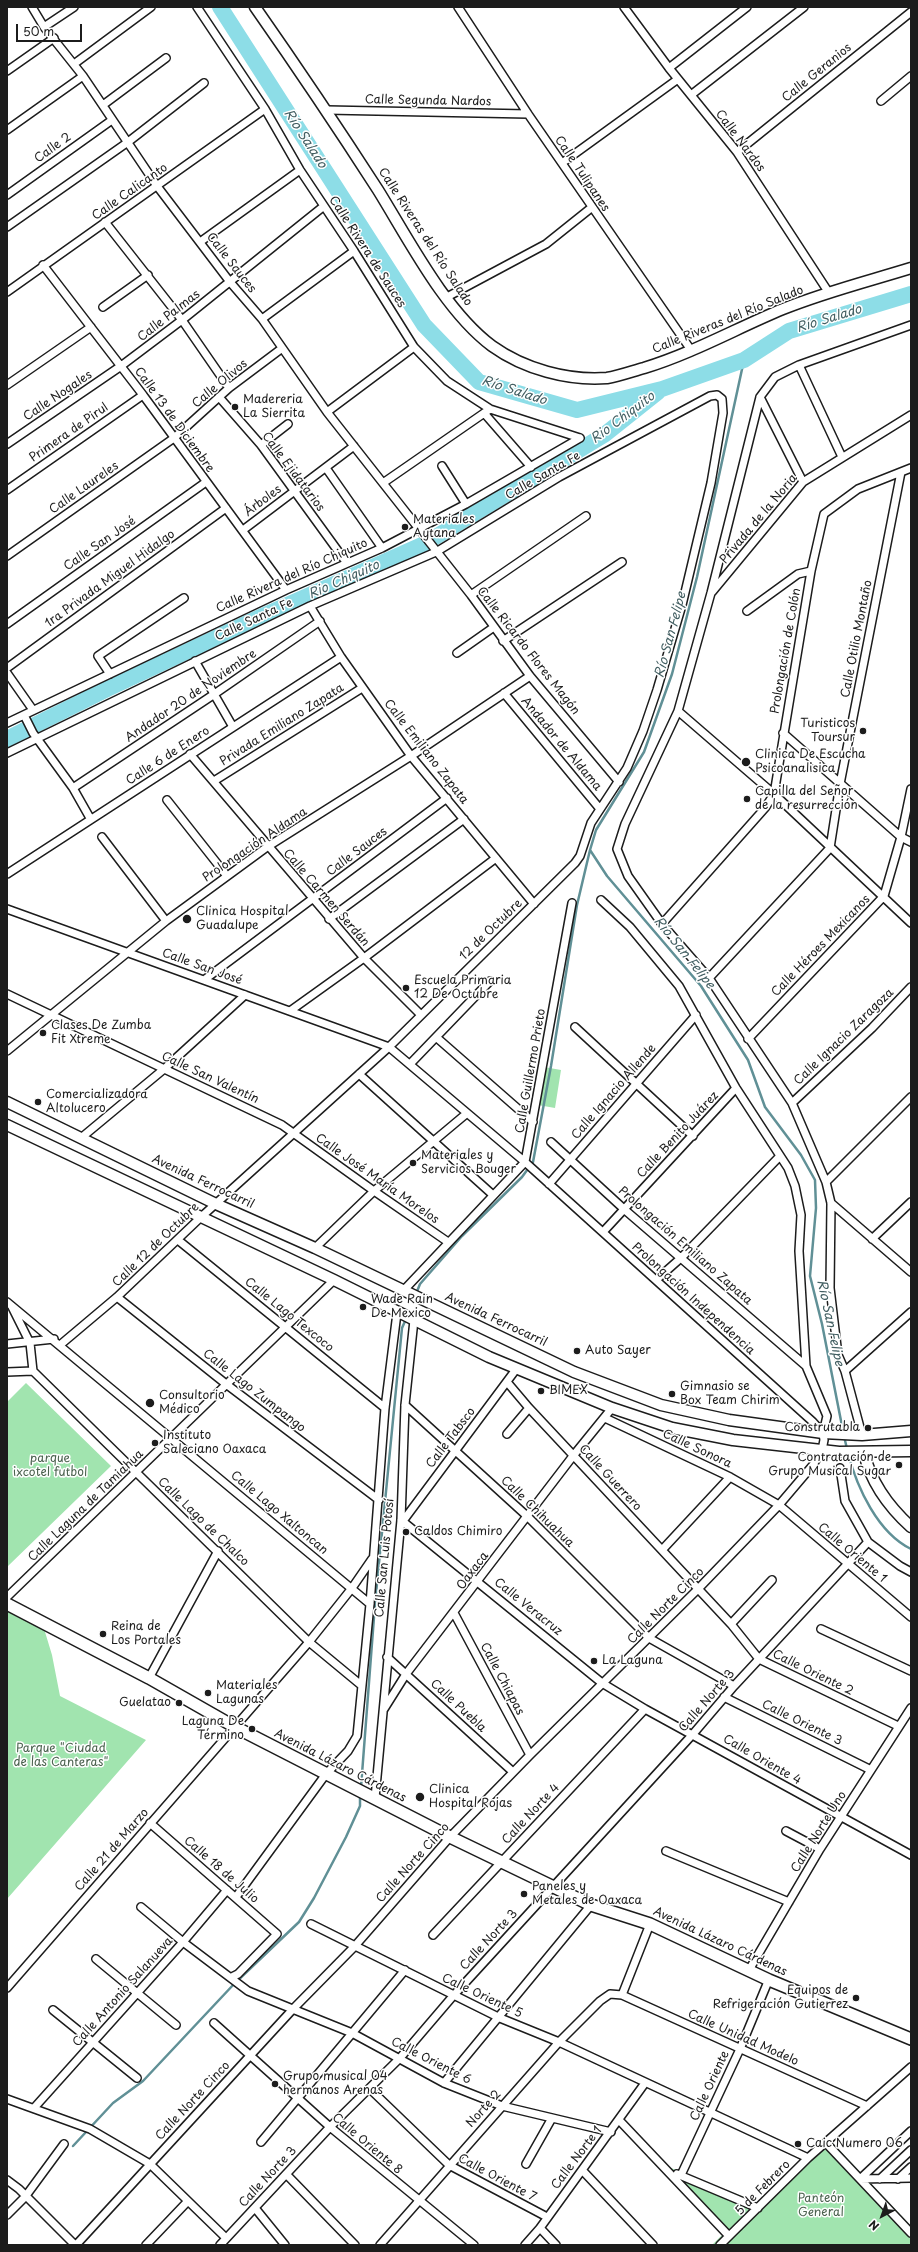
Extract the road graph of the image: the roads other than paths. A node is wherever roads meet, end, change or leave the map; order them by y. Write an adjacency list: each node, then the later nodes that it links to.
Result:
1 (32, 7): 11 (street, Calle Sauces)
2 (74, 7): 11 (street)
3 (151, 7): 14 (street)
4 (197, 7): 24 (street, Calle Rivera de Sauces)
5 (255, 7): 25 (main road, Calle Riveras del Río Salado)
6 (458, 7): 26 (street, Calle Tulipanes)
7 (624, 7): 15 (street, Calle Nardos)
8 (747, 7): 15 (street)
9 (804, 7): 21 (street)
10 (911, 12): 30 (street, Calle Geranios)
11 (44, 27): 12 (street, Calle Sauces)
12 (54, 38): 14 (street, Calle Sauces); 16 (street)
13 (166, 58): 23 (street)
14 (74, 64): 17 (street, Calle Sauces)
15 (669, 68): 19 (street, Calle Nardos)
16 (7, 71)
17 (83, 76): 23 (street, Calle Sauces); 28 (street)
18 (911, 76): 22 (street)
19 (678, 79): 21 (street, Calle Nardos); 31 (street)
20 (204, 83): 29 (street)
21 (691, 95): 30 (street, Calle Nardos)
22 (881, 101)
23 (103, 105): 27 (street, Calle Sauces)
24 (265, 109): 32 (street, Calle Rivera de Sauces); 33 (street, Calle Calicanto)
25 (327, 110): 26 (street, Calle Segunda Nardos); 47 (main road, Calle Riveras del Río Salado)
26 (528, 114): 31 (street, Calle Tulipanes)
27 (112, 120): 29 (street, Calle Sauces); 34 (street, Calle 2)
28 (7, 130)
29 (128, 142): 33 (street, Calle Sauces); 38 (street)
30 (737, 152): 46 (street, Calle Nardos)
31 (562, 163): 36 (street, Calle Tulipanes)
32 (300, 170): 35 (street, Calle Rivera de Sauces); 39 (street)
33 (157, 186): 37 (street, Calle Calicanto); 39 (street, Calle Sauces)
34 (7, 195)
35 (324, 206): 40 (street, Calle Rivera de Sauces); 44 (street, Calle Palmas)
36 (591, 208): 47 (street); 55 (street, Calle Tulipanes)
37 (105, 222): 41 (street, Calle Calicanto); 43 (street)
38 (7, 227)
39 (200, 242): 44 (street, Calle Sauces)
40 (354, 251): 49 (street); 53 (street, Calle Rivera de Sauces)
41 (44, 265): 45 (street, Calle Calicanto); 52 (street, Calle 13 de Diciembre)
42 (911, 268): 46 (main road, Calle Riveras del Río Salado)
43 (148, 275): 48 (street); 50 (street)
44 (230, 282): 49 (street, Calle Sauces); 50 (street, Calle Palmas)
45 (7, 292)
46 (829, 293): 55 (main road, Calle Riveras del Río Salado)
47 (447, 297): 55 (main road, Calle Riveras del Río Salado)
48 (103, 307)
49 (262, 319): 54 (street, Calle Sauces)
50 (182, 320): 57 (street, Calle Palmas); 59 (street)
51 (911, 326): 56 (street)
52 (91, 327): 57 (street, Calle 13 de Diciembre); 58 (street)
53 (414, 347): 63 (street, Calle Rivera de Sauces); 64 (street)
54 (281, 349): 59 (street, Calle Olivos); 64 (street, Calle Sauces)
55 (691, 350)
56 (799, 365): 62 (street); 72 (street)
57 (121, 366): 60 (street, Calle 13 de Diciembre); 69 (street, Calle Nogales)
58 (7, 385)
59 (229, 388): 61 (street, Calle Olivos)
60 (143, 395): 67 (street, Calle 13 de Diciembre); 81 (street, Primera de Pirul)
61 (220, 397): 67 (street, Calle Olivos); 70 (street, Calle Ejidatarios)
62 (760, 397): 79 (street); 96 (street)
63 (487, 411): 68 (street, Calle Rivera de Sauces); 74 (street); 80 (street)
64 (327, 412): 71 (street, Calle Sauces)
65 (911, 415): 72 (street, Privada de la Noria)
66 (288, 424): 70 (street)
67 (174, 438): 78 (street, Calle 13 de Diciembre); 91 (street, Calle Laureles)
68 (580, 438): 74 (street, Calle Rivera del Río Chiquito)
69 (7, 444)
70 (260, 445): 82 (street, Calle Ejidatarios)
71 (354, 446): 75 (street, Árboles); 80 (street, Calle Sauces)
72 (842, 457): 79 (street, Privada de la Noria)
73 (442, 466): 83 (street)
74 (531, 467): 83 (street, Calle Rivera del Río Chiquito)
75 (326, 468): 82 (street, Árboles); 89 (street)
76 (911, 468): 77 (street)
77 (901, 472): 94 (street, Prolongación de Colón); 127 (street, Calle Otilio Montaño)
78 (206, 482): 84 (street, Calle 13 de Diciembre); 102 (street, Calle San José)
79 (802, 482): 96 (street, Privada de la Noria)
80 (383, 483): 87 (street, Calle Sauces)
81 (7, 490)
82 (294, 491): 86 (street, Árboles); 92 (street, Calle Ejidatarios)
83 (466, 504): 87 (street, Calle Rivera del Río Chiquito)
84 (226, 508): 86 (street, Calle 13 de Diciembre); 108 (street, 1ra Privada Miguel Hidalgo)
85 (586, 516): 97 (street)
86 (243, 530): 95 (street, Calle 13 de Diciembre)
87 (420, 530): 88 (street, Calle Sauces); 89 (street, Calle Rivera del Río Chiquito)
88 (432, 545): 90 (street, Calle Ricardo Flores Magón)
89 (382, 548): 92 (street, Calle Rivera del Río Chiquito)
90 (436, 552): 97 (street, Calle Ricardo Flores Magón); 99 (street, Calle Santa Fe); 126 (street, Calle Santa Fe)
91 (7, 556)
92 (346, 562): 95 (street, Calle Rivera del Río Chiquito)
93 (622, 562): 104 (street)
94 (811, 571): 100 (street); 120 (street, Prolongación de Colón)
95 (286, 590): 110 (street, Calle Rivera del Río Chiquito)
96 (711, 594): 116 (street)
97 (471, 595): 103 (street, Calle Ricardo Flores Magón)
98 (184, 598): 110 (street)
99 (310, 606): 101 (street, Calle Emiliano Zapata); 107 (street, Calle Santa Fe)
100 (747, 611)
101 (320, 621): 106 (street, Calle Emiliano Zapata); 114 (street, Andador 20 de Noviembre)
102 (7, 624)
103 (494, 627): 104 (street, Calle Ricardo Flores Magón); 105 (street)
104 (504, 641): 111 (street, Calle Ricardo Flores Magón)
105 (457, 653)
106 (341, 657): 112 (street, Calle Emiliano Zapata); 119 (street, Calle 6 de Enero)
107 (195, 661): 114 (street); 121 (street, Calle Santa Fe)
108 (7, 668)
109 (7, 674): 115 (street)
110 (110, 674): 115 (street, Calle Rivera del Río Chiquito)
111 (530, 676): 113 (street, Prolongación Aldama); 126 (street, Calle Ricardo Flores Magón)
112 (362, 688): 124 (street, Calle Emiliano Zapata); 125 (street, Privada Emiliano Zapata)
113 (504, 693): 124 (street, Prolongación Aldama); 133 (street, Andador de Aldama)
114 (213, 695): 119 (street); 128 (street, Andador 20 de Noviembre)
115 (33, 710): 117 (street, Calle Rivera del Río Chiquito)
116 (678, 711): 130 (street); 153 (street)
117 (25, 719): 118 (street, Calle Rivera del Río Chiquito); 121 (street)
118 (7, 723)
119 (233, 727): 123 (street, Calle 6 de Enero)
120 (783, 734): 127 (street); 130 (street, Prolongación de Colón)
121 (35, 735): 122 (street, Calle Santa Fe); 128 (street)
122 (7, 753)
123 (190, 754): 125 (street, Calle Carmen Serdán); 134 (street, Calle 6 de Enero)
124 (411, 756): 131 (street, Calle Emiliano Zapata); 139 (street, Prolongación Aldama)
125 (214, 781): 139 (street, Calle Carmen Serdán)
126 (619, 782): 133 (street)
127 (840, 784): 137 (street); 140 (street, Calle Otilio Montaño)
128 (73, 788): 134 (street)
129 (911, 789): 137 (street, Calle Héroes Mexicanos)
130 (774, 794): 140 (street); 153 (street)
131 (447, 798): 135 (street, Calle Emiliano Zapata); 145 (street, Calle Sauces)
132 (167, 800): 143 (street)
133 (600, 809): 148 (street, 12 de Octubre)
134 (90, 818): 142 (street, Calle 6 de Enero)
135 (464, 819): 141 (street, Calle Emiliano Zapata); 150 (street)
136 (102, 837): 151 (street)
137 (901, 837): 138 (street); 144 (street, Calle Héroes Mexicanos)
138 (911, 842)
139 (267, 847): 143 (street, Prolongación Aldama); 145 (street, Calle Carmen Serdán)
140 (830, 848): 144 (street); 156 (street)
141 (496, 858): 148 (street, Calle Emiliano Zapata); 155 (street)
142 (7, 874)
143 (226, 876): 151 (street, Prolongación Aldama)
144 (884, 896): 152 (street); 168 (street, Calle Héroes Mexicanos)
145 (312, 900): 150 (street, Calle Carmen Serdán); 157 (street, Calle Sauces)
146 (601, 900): 165 (street)
147 (572, 903): 180 (street, Calle Guillermo Prieto)
148 (534, 904): 164 (street, 12 de Octubre)
149 (7, 909): 154 (street, Calle San José)
150 (329, 919): 155 (street, Calle Carmen Serdán)
151 (166, 921): 154 (street, Prolongación Aldama)
152 (911, 922)
153 (662, 924): 156 (street)
154 (127, 952): 157 (street, Calle San José); 163 (street, Prolongación Aldama)
155 (364, 958): 162 (street); 164 (street, Calle Carmen Serdán)
156 (709, 978): 168 (street)
157 (204, 980): 161 (street, Calle San José)
158 (490, 981): 167 (street)
159 (911, 987): 178 (street, Calle Ignacio Zaragoza)
160 (7, 994): 163 (street, Calle San Valentín)
161 (245, 995): 162 (street, Calle San José); 172 (street)
162 (290, 1011): 169 (street, Calle San José)
163 (51, 1015): 170 (street, Prolongación Aldama); 172 (street, Calle San Valentín)
164 (421, 1015): 169 (street, 12 de Octubre)
165 (696, 1015): 174 (street, Calle Ignacio Allende); 175 (street)
166 (575, 1027): 174 (street)
167 (436, 1036): 171 (street); 180 (street)
168 (748, 1039): 178 (street)
169 (389, 1047): 171 (street); 173 (street, Calle 12 de Octubre)
170 (7, 1051)
171 (411, 1063): 179 (street)
172 (164, 1069): 182 (street, Calle San Valentín); 184 (street)
173 (359, 1074): 182 (street, Calle 12 de Octubre); 185 (street)
174 (636, 1084): 183 (street); 188 (street, Calle Ignacio Allende)
175 (736, 1088): 183 (street, Calle Benito Juárez); 187 (street)
176 (911, 1097): 190 (street)
177 (7, 1102): 184 (main road, Avenida Ferrocarril)
178 (792, 1103): 190 (street)
179 (466, 1114): 185 (street); 189 (street)
180 (533, 1122): 189 (street, Calle Guillermo Prieto)
181 (7, 1125): 198 (main road)
182 (294, 1133): 192 (street, Calle José María Morelos); 196 (street, Calle 12 de Octubre)
183 (693, 1136): 197 (street, Calle Benito Juárez)
184 (81, 1138): 196 (main road, Avenida Ferrocarril)
185 (434, 1142): 192 (street); 193 (street)
186 (551, 1142): 188 (street, Prolongación Emiliano Zapata)
187 (780, 1156): 204 (street); 217 (street)
188 (571, 1159): 191 (street, Calle Ignacio Allende); 197 (street, Prolongación Emiliano Zapata)
189 (526, 1163): 191 (street, Prolongación Independencia); 193 (street)
190 (826, 1182): 195 (street)
191 (549, 1184): 199 (street, Prolongación Independencia)
192 (374, 1191): 202 (street, Calle José María Morelos); 203 (street)
193 (493, 1195): 202 (street)
194 (911, 1202): 200 (street)
195 (831, 1203): 200 (street); 220 (street)
196 (216, 1204): 198 (street, Calle 12 de Octubre); 203 (main road, Avenida Ferrocarril)
197 (625, 1210): 199 (street, Calle Benito Juárez); 204 (street, Prolongación Emiliano Zapata)
198 (200, 1218): 201 (street, Calle 12 de Octubre); 206 (main road)
199 (603, 1232): 207 (street, Prolongación Independencia)
200 (872, 1239): 205 (street)
201 (178, 1240): 209 (street, Calle 12 de Octubre); 213 (street, Calle Lago Texcoco)
202 (448, 1242): 208 (street)
203 (315, 1248): 208 (main road, Avenida Ferrocarril)
204 (682, 1257): 207 (street); 217 (street, Prolongación Emiliano Zapata)
205 (911, 1272)
206 (334, 1280): 212 (main road); 213 (street, Calle Laguna de Tamiahua)
207 (656, 1280): 230 (street, Prolongación Independencia)
208 (410, 1294): 230 (main road, Avenida Ferrocarril)
209 (117, 1297): 214 (street, Calle 12 de Octubre); 223 (street, Calle Lago Zumpango)
210 (8, 1304): 214 (street, Calle Lago Xaltoncan); 215 (street)
211 (911, 1312): 220 (street)
212 (406, 1316): 218 (main road); 224 (street, Calle San Luis Potosí); 225 (street, Calle San Luis Potosí)
213 (286, 1326): 223 (street, Calle Laguna de Tamiahua); 225 (street, Calle Lago Texcoco)
214 (57, 1342): 215 (street); 233 (street, Calle Lago Xaltoncan)
215 (30, 1343): 216 (street); 219 (street)
216 (7, 1344)
217 (806, 1366): 230 (street)
218 (517, 1368): 222 (street, Calle Tabsco); 227 (main road)
219 (33, 1370): 221 (street); 240 (street, Calle Lago de Chalco)
220 (845, 1371): 232 (street)
221 (7, 1372)
222 (507, 1382): 226 (street, Calle Guerrero); 234 (street, Calle Tabsco)
223 (226, 1384): 233 (street, Calle Laguna de Tamiahua); 242 (street, Calle Lago Zumpango)
224 (405, 1406): 234 (street, Calle Chihuahua); 245 (street, Calle San Luis Potosí)
225 (385, 1408): 242 (street, Calle San Luis Potosí)
226 (529, 1408): 231 (street); 238 (street, Calle Guerrero)
227 (612, 1408): 228 (street, Oaxaca); 235 (main road)
228 (604, 1418): 238 (street, Oaxaca); 241 (street, Calle Sonora)
229 (911, 1431): 232 (main road, Avenida Ferrocarril)
230 (823, 1433): 232 (main road, Avenida Ferrocarril); 235 (street)
231 (507, 1434)
232 (856, 1435)
233 (172, 1438): 240 (street, Calle Laguna de Tamiahua); 255 (street, Calle Lago Xaltoncan)
234 (456, 1450): 244 (street, Calle Chihuahua); 245 (street, Calle Tabsco)
235 (822, 1450): 237 (main road); 243 (street, Calle Norte Cinco)
236 (911, 1451): 237 (main road)
237 (859, 1453): 246 (main road)
238 (573, 1456): 244 (street, Oaxaca); 248 (street, Calle Guerrero)
239 (840, 1468): 247 (street)
240 (137, 1472): 249 (street, Calle Lago de Chalco); 257 (street, Calle Laguna de Tamiahua)
241 (730, 1477): 243 (street, Calle Sonora); 248 (street)
242 (378, 1500): 250 (street, Calle San Luis Potosí)
243 (779, 1505): 251 (street, Calle Oriente 1); 256 (street, Calle Norte Cinco)
244 (528, 1517): 254 (street, Oaxaca); 264 (street, Calle Chihuahua)
245 (402, 1521): 254 (street, Calle Veracruz); 266 (street, Calle San Luis Potosí)
246 (911, 1527)
247 (868, 1542): 251 (street, Calle Norte 3); 252 (street)
248 (662, 1550): 256 (street, Calle Guerrero)
249 (218, 1551): 265 (street, Calle Lago de Chalco); 270 (street)
250 (372, 1557): 255 (street, Calle 21 de Marzo); 259 (street, Calle San Luis Potosí)
251 (848, 1565): 261 (street, Calle Oriente 1); 267 (street, Calle Norte 3)
252 (911, 1572)
253 (772, 1580): 262 (street)
254 (479, 1581): 260 (street, Oaxaca); 271 (street, Calle Veracruz)
255 (352, 1588): 259 (street, Calle Lago Xaltoncan); 265 (street, Calle 21 de Marzo)
256 (698, 1589): 262 (street, Calle Oriente 2); 264 (street, Calle Norte Cinco)
257 (7, 1597)
258 (7, 1604): 270 (main road, Avenida Lázaro Cárdenas)
259 (370, 1604): 272 (street, Calle San Luis Potosí)
260 (454, 1613): 269 (street, Oaxaca); 281 (street, Calle Chiapas)
261 (911, 1617)
262 (731, 1624): 267 (street, Calle Oriente 2)
263 (821, 1629): 268 (street)
264 (649, 1638): 271 (street, Calle Norte Cinco); 273 (street, Calle Chihuahua)
265 (309, 1642): 272 (street, Calle Lago de Chalco); 279 (street, Calle 21 de Marzo)
266 (387, 1657): 269 (street, Calle Puebla); 277 (street, Calle San Luis Potosí)
267 (759, 1660): 273 (street, Calle Norte 3); 278 (street, Calle Oriente 2)
268 (911, 1671)
269 (406, 1674): 277 (street, Oaxaca); 283 (street, Calle Puebla)
270 (149, 1678): 279 (main road, Avenida Lázaro Cárdenas)
271 (602, 1683): 276 (street, Calle Oriente 4); 281 (street, Calle Norte Cinco)
272 (361, 1684): 284 (street, Calle San Luis Potosí)
273 (734, 1686): 274 (street, Calle Norte 3)
274 (724, 1697): 280 (street, Calle Norte 3); 282 (street, Calle Oriente 3)
275 (911, 1708): 278 (street, Calle Norte Uno)
276 (645, 1709): 280 (street, Calle Oriente 4); 293 (street, Calle Norte 4)
277 (383, 1711): 285 (street, Calle San Luis Potosí)
278 (898, 1726): 282 (street, Calle Norte Uno)
279 (235, 1727): 284 (main road, Avenida Lázaro Cárdenas); 287 (street, Calle 21 de Marzo)
280 (693, 1734): 286 (street, Calle Oriente 4); 294 (street, Calle Norte 3)
281 (530, 1755): 283 (street, Calle Norte Cinco)
282 (871, 1770): 286 (street, Calle Norte Uno)
283 (513, 1772): 289 (street, Calle Norte Cinco)
284 (326, 1774): 285 (main road, Avenida Lázaro Cárdenas); 296 (street)
285 (375, 1798): 289 (main road, Avenida Lázaro Cárdenas)
286 (841, 1818): 290 (street, Calle Norte Uno); 292 (street, Calle Oriente 4)
287 (150, 1823): 295 (street, Calle 18 de Julio); 310 (street, Calle 21 de Marzo)
288 (786, 1831): 290 (street)
289 (450, 1837): 293 (main road, Avenida Lázaro Cárdenas); 304 (street, Calle Norte Cinco)
290 (820, 1849): 297 (street, Calle Norte Uno)
291 (666, 1851): 297 (street)
292 (911, 1855)
293 (501, 1862): 294 (main road, Avenida Lázaro Cárdenas); 302 (street, Calle Norte 4)
294 (554, 1887): 298 (main road, Avenida Lázaro Cárdenas); 314 (street, Calle Norte 3)
295 (227, 1890): 296 (street, Calle 18 de Julio); 303 (street, Calle Antonio Salanueva)
296 (236, 1897): 308 (street, Calle 18 de Julio)
297 (789, 1902): 307 (street, Calle Norte Uno)
298 (591, 1905): 301 (main road, Avenida Lázaro Cárdenas); 317 (street)
299 (141, 1907): 303 (street, Calle Oriente 6)
300 (311, 1924): 304 (street, Calle Oriente 5)
301 (650, 1924): 307 (main road, Avenida Lázaro Cárdenas); 313 (street)
302 (433, 1935)
303 (183, 1942): 308 (street, Calle Oriente 6); 311 (street, Calle Antonio Salanueva)
304 (354, 1947): 306 (street, Calle Oriente 5); 315 (street, Calle Norte Cinco)
305 (96, 1959): 311 (street)
306 (405, 1970): 314 (street, Calle Oriente 5); 320 (street)
307 (749, 1970): 321 (main road, Avenida Lázaro Cárdenas)
308 (233, 1978): 315 (street, Calle Oriente 6)
309 (767, 1984): 324 (street, Calle Oriente)
310 (7, 1988)
311 (137, 1994): 319 (street); 322 (street, Calle Antonio Salanueva)
312 (610, 1994): 313 (street, Calle Unidad Modelo); 323 (street, Norte 2)
313 (622, 1995): 324 (street, Calle Unidad Modelo)
314 (453, 1996): 317 (street, Calle Oriente 5); 326 (street, Calle Norte 3)
315 (293, 2009): 320 (street, Calle Oriente 6); 325 (street, Calle Norte Cinco)
316 (53, 2010): 322 (street)
317 (500, 2018): 323 (street, Calle Oriente 5); 329 (street)
318 (214, 2023): 325 (street, Calle Oriente 8)
319 (176, 2025)
320 (352, 2033): 326 (street, Calle Oriente 6); 333 (street)
321 (911, 2039)
322 (94, 2042): 328 (street); 336 (street, Calle Antonio Salanueva)
323 (559, 2042): 330 (street, Calle Oriente 5); 334 (street, Norte 2)
324 (740, 2049): 335 (street, Calle Unidad Modelo); 337 (street, Calle Oriente)
325 (250, 2056): 333 (street, Calle Oriente 8); 348 (street, Calle Norte Cinco)
326 (400, 2058): 329 (street, Calle Oriente 6); 331 (street, Calle Norte 3)
327 (911, 2067): 335 (street, 5 de Febrero)
328 (136, 2078)
329 (444, 2083): 334 (street, Calle Oriente 6)
330 (645, 2083): 337 (street, Calle Oriente 5); 339 (street, Calle Norte 1)
331 (370, 2089): 340 (street, Calle Norte 3); 350 (street, Calle Oriente 7)
332 (7, 2098): 336 (street)
333 (297, 2098): 340 (street, Calle Oriente 8); 343 (street)
334 (502, 2106): 338 (street, Calle Oriente 6); 350 (street, Norte 2)
335 (866, 2106): 345 (street, 5 de Febrero)
336 (34, 2108): 348 (street)
337 (711, 2112): 347 (street, Calle Oriente 5); 355 (street, Calle Oriente)
338 (552, 2118): 342 (street, Calle Oriente 6); 349 (street)
339 (619, 2120): 342 (street, Calle Norte 1); 353 (street)
340 (330, 2127): 354 (street, Calle Norte 3); 363 (street, Calle Oriente 8)
341 (911, 2131): 356 (street)
342 (611, 2132): 352 (street, Calle Norte 1)
343 (261, 2142)
344 (64, 2144): 361 (street)
345 (826, 2144): 347 (street, 5 de Febrero); 356 (street)
346 (911, 2150): 358 (street)
347 (808, 2158): 365 (street, 5 de Febrero)
348 (150, 2164): 362 (street); 372 (street, Calle Norte Cinco)
349 (526, 2164)
350 (449, 2166): 363 (street, Norte 2); 367 (street, Calle Oriente 7)
351 (911, 2167): 359 (street)
352 (582, 2170): 367 (street, Calle Norte 1); 381 (street)
353 (668, 2170): 355 (street); 370 (street)
354 (286, 2174): 364 (street, Calle Norte 3); 376 (street)
355 (681, 2175): 365 (street)
356 (860, 2178): 358 (street); 369 (street)
357 (911, 2178): 359 (street)
358 (880, 2179): 359 (street)
359 (898, 2179)
360 (7, 2180): 361 (street)
361 (25, 2197): 366 (street); 372 (street)
362 (188, 2201): 371 (street); 373 (street)
363 (419, 2201): 377 (street, Norte 2); 378 (street, Calle Oriente 8)
364 (254, 2208): 371 (street, Calle Norte 3); 375 (street)
365 (758, 2208): 370 (street, 5 de Febrero)
366 (7, 2215)
367 (547, 2217): 368 (street, Calle Norte 1)
368 (540, 2228): 379 (street, Calle Norte 1); 380 (street)
369 (911, 2233)
370 (730, 2236): 382 (street, 5 de Febrero)
371 (226, 2238): 374 (street, Calle Norte 3)
372 (76, 2245)
373 (146, 2245)
374 (220, 2245)
375 (285, 2245)
376 (355, 2245)
377 (380, 2245)
378 (474, 2245)
379 (525, 2245)
380 (556, 2245)
381 (653, 2245)
382 (720, 2245)

